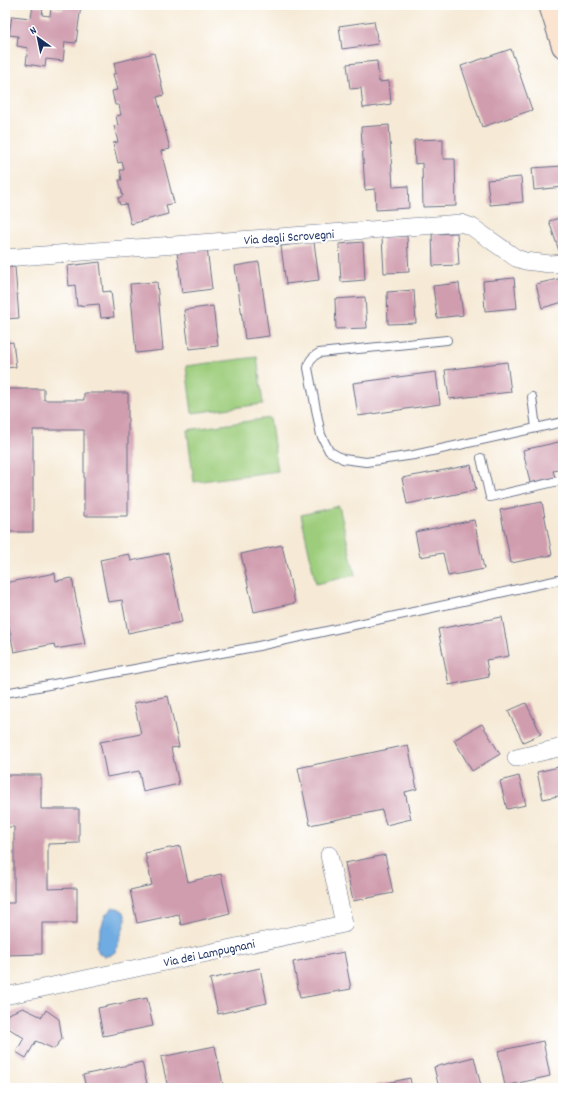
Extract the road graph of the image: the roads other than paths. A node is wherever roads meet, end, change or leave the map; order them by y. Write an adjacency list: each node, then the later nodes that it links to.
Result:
1 (550, 5): 2 (main road)
2 (563, 46)
3 (5, 258): 4 (street, Via degli Scrovegni)
4 (563, 262)
5 (447, 340): 8 (lane)
6 (532, 397): 8 (lane)
7 (563, 422): 8 (lane)
8 (536, 428)
9 (481, 458): 10 (lane)
10 (563, 480)
11 (563, 579): 12 (lane)
12 (5, 693)
13 (563, 747): 14 (street)
14 (516, 758)
15 (329, 855): 16 (street, Via dei Lampugnani)
16 (5, 996)

